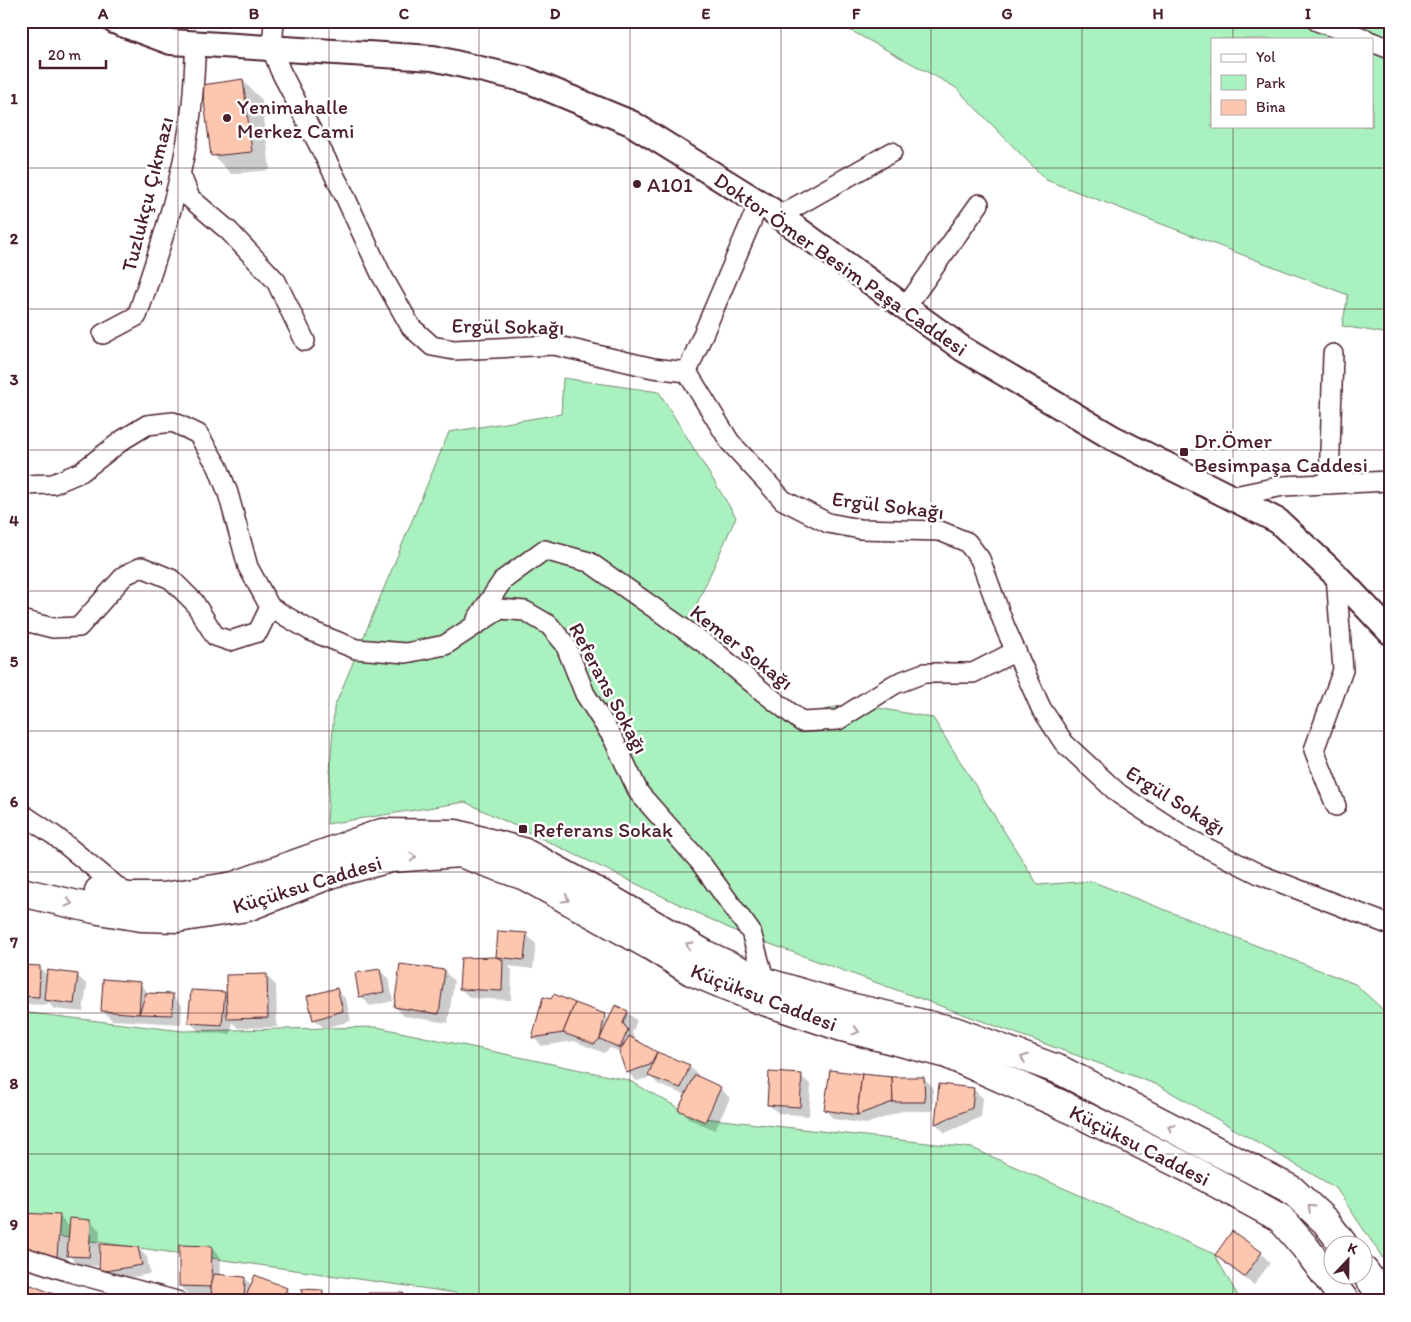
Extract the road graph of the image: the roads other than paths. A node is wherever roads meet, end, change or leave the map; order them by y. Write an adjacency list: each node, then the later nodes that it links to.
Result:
1 (274, 21): 7 (street)
2 (1317, 21): 4 (street)
3 (123, 23): 6 (street, Doktor Ömer Besim Paşa Caddesi)
4 (1363, 38)
5 (1374, 43): 8 (street)
6 (196, 44): 7 (street, Doktor Ömer Besim Paşa Caddesi); 10 (street, Tuzlukçu Çıkmazı)
7 (272, 49): 11 (street, Doktor Ömer Besim Paşa Caddesi); 18 (street, Ergül Sokağı)
8 (1390, 49)
9 (892, 152): 13 (street)
10 (180, 173): 15 (street, Tuzlukçu Çıkmazı); 16 (street)
11 (759, 202): 13 (street, Doktor Ömer Besim Paşa Caddesi); 18 (street)
12 (979, 204): 14 (street)
13 (779, 216): 14 (street, Doktor Ömer Besim Paşa Caddesi)
14 (905, 308): 22 (street, Doktor Ömer Besim Paşa Caddesi)
15 (103, 334)
16 (305, 341)
17 (1333, 354): 20 (street)
18 (687, 372): 28 (street, Ergül Sokağı)
19 (1390, 481): 20 (street)
20 (1329, 484): 22 (street)
21 (21, 485): 24 (street)
22 (1230, 497): 23 (street, Doktor Ömer Besim Paşa Caddesi)
23 (1336, 575): 27 (street, Doktor Ömer Besim Paşa Caddesi); 29 (street)
24 (270, 607): 25 (street); 26 (street, Referans Sokağı)
25 (21, 620)
26 (472, 626): 28 (street, Kemer Sokağı); 35 (street, Referans Sokağı)
27 (1390, 632)
28 (1016, 651): 34 (street, Ergül Sokağı)
29 (1336, 806)
30 (21, 814): 33 (street)
31 (21, 874): 33 (main road, Küçüksu Caddesi)
32 (21, 892): 35 (main road, Küçüksu Caddesi, one-way to 35)
33 (129, 896): 35 (main road, Küçüksu Caddesi, one-way to 33)
34 (1390, 925)
35 (761, 991): 36 (main road, Küçüksu Caddesi, one-way to 35); 40 (main road, Küçüksu Caddesi, one-way to 40)
36 (1335, 1234)
37 (21, 1256): 39 (street)
38 (1374, 1284): 41 (main road)
39 (177, 1301)
40 (1345, 1301)
41 (1386, 1301)

